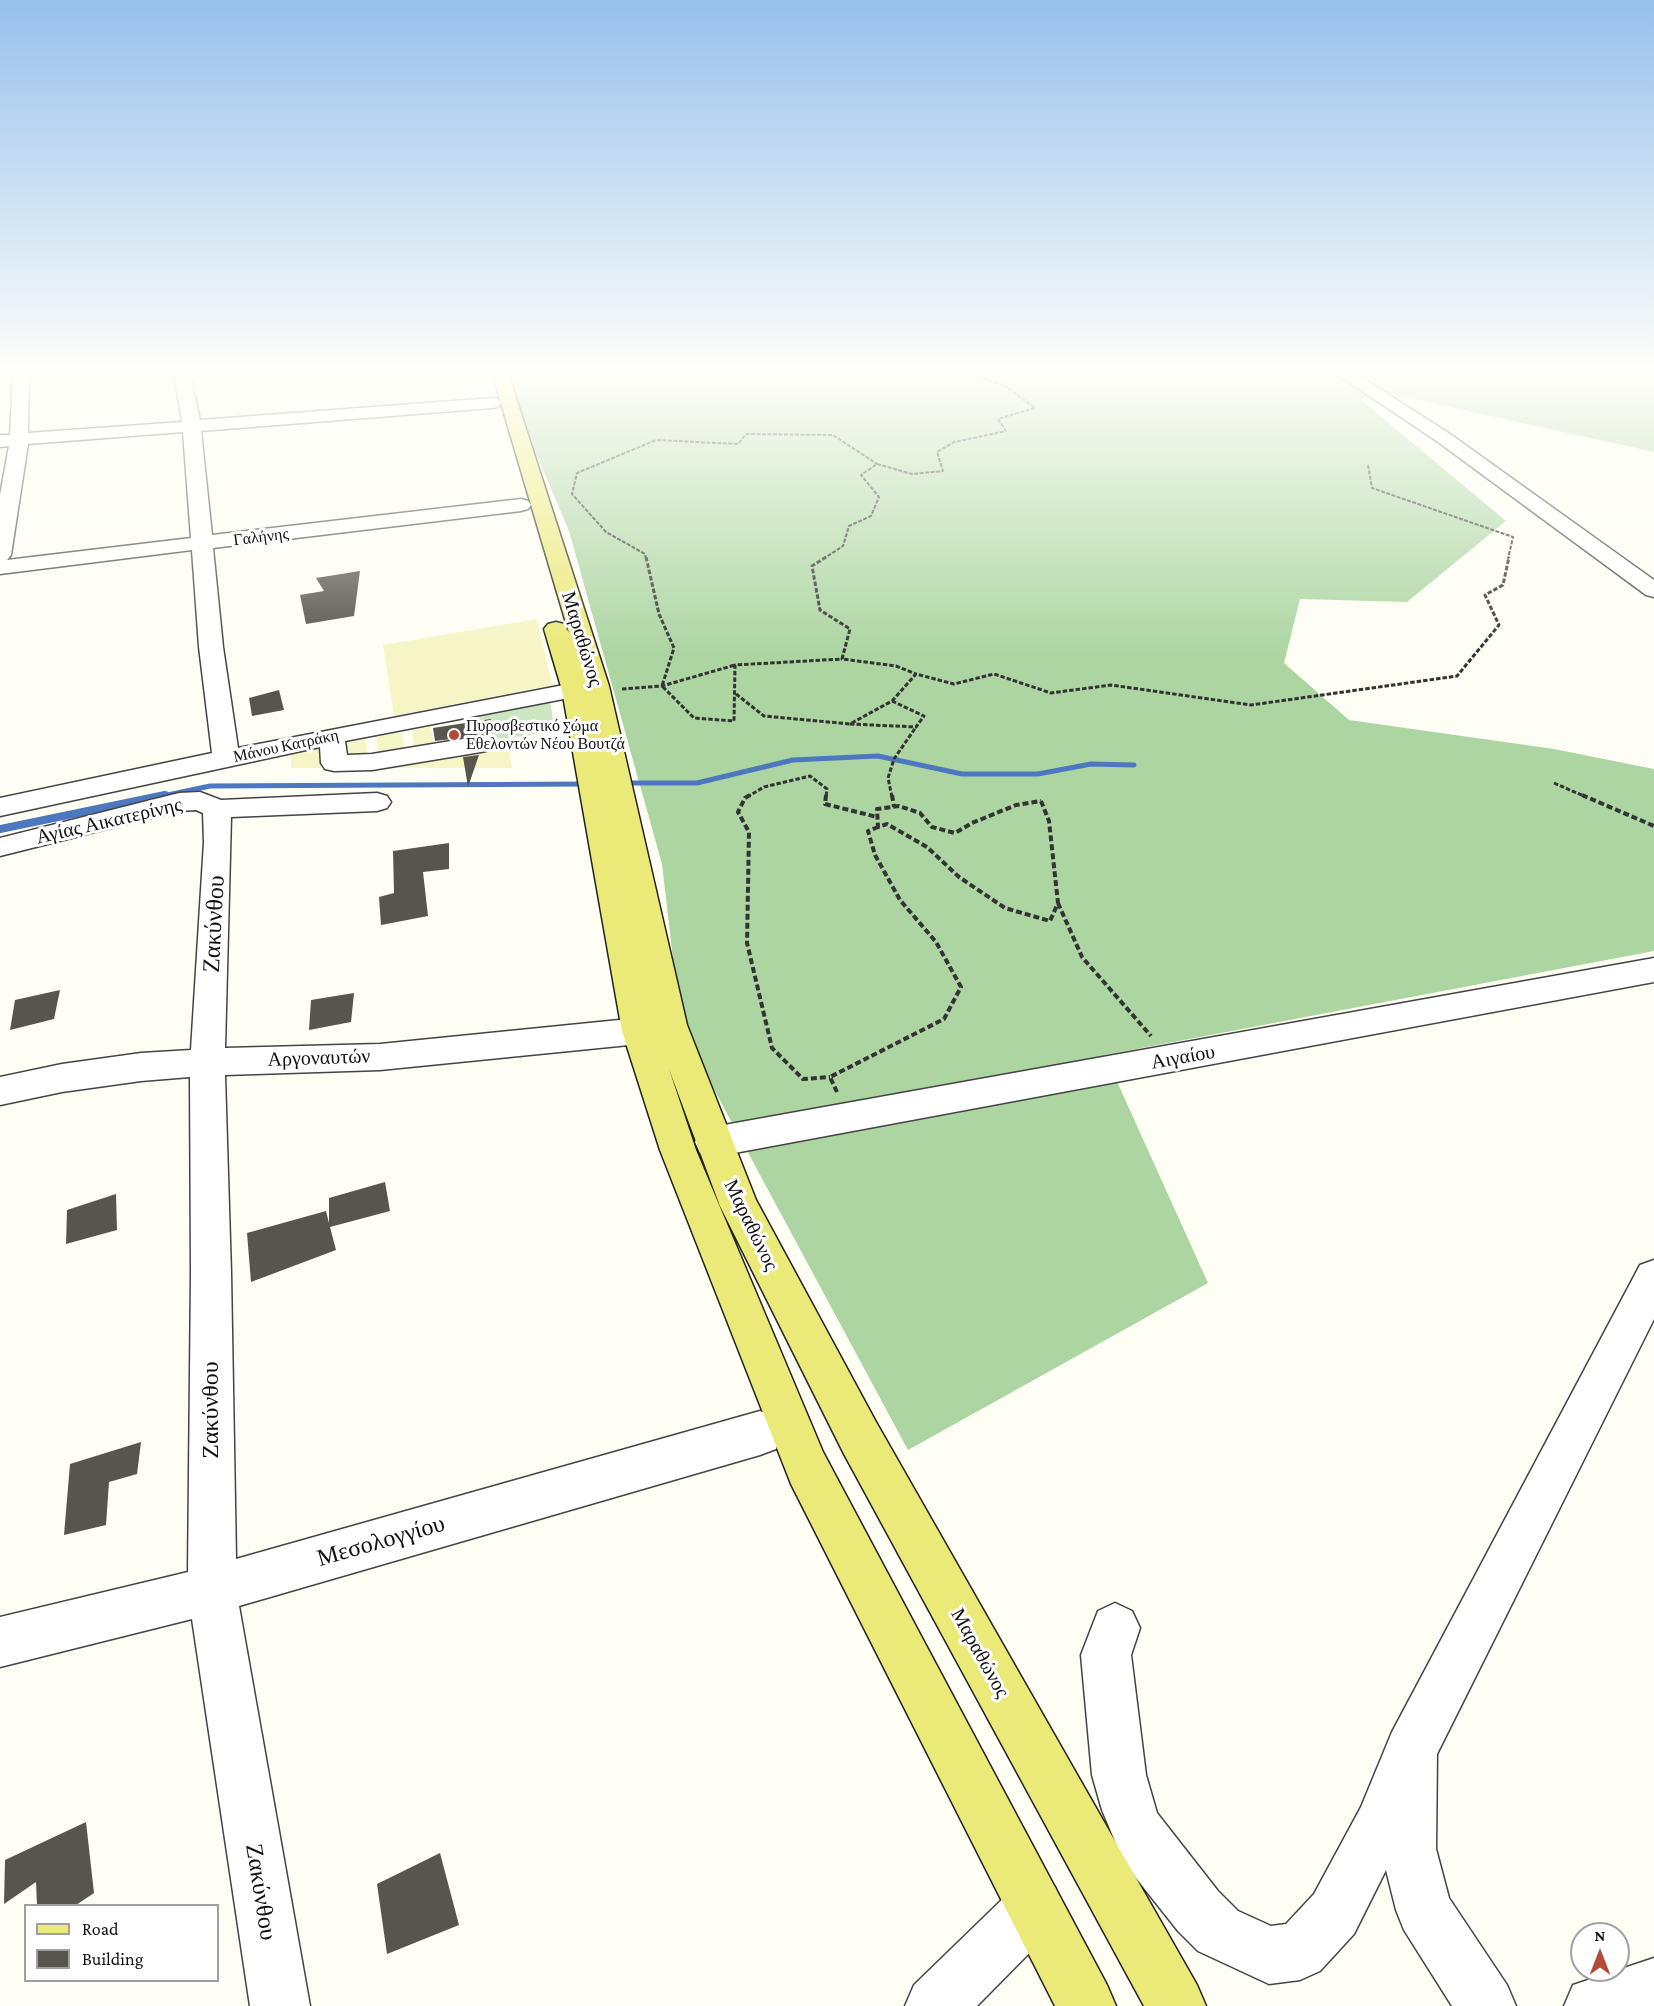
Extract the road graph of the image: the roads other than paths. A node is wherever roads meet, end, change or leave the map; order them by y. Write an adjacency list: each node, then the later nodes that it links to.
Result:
1 (8, 467): 8 (street)
2 (196, 467): 7 (street)
3 (510, 467): 6 (main road)
4 (525, 467): 13 (main road, Μαραθώνος)
5 (1483, 467): 11 (street)
6 (521, 505): 7 (street, Γαλήνης); 10 (main road)
7 (204, 544): 9 (street, Γαλήνης); 16 (street)
8 (0, 555)
9 (0, 567)
10 (539, 570)
11 (1654, 590)
12 (552, 614): 13 (main road, Μαραθώνος)
13 (585, 688): 14 (street, Μάνου Κατράκη); 17 (main road, Μαραθώνος)
14 (332, 736): 15 (street); 16 (street, Μάνου Κατράκη)
15 (481, 744)
16 (226, 758): 19 (street, Μάνου Κατράκη)
17 (605, 784): 23 (main road, Μαραθώνος); 26 (main road, Μαραθώνος)
18 (377, 802): 20 (street, Αγίας Αικατερίνης)
19 (0, 807)
20 (217, 809): 21 (street, Αγίας Αικατερίνης); 24 (street, Ζακύνθου)
21 (0, 847)
22 (1654, 970): 26 (street, Αιγαίου)
23 (639, 1031): 24 (street, Αργοναυτών); 33 (main road, Μαραθώνος)
24 (207, 1062): 25 (street, Αργοναυτών); 29 (street, Ζακύνθου)
25 (0, 1091)
26 (713, 1142): 38 (main road, Μαραθώνος)
27 (1654, 1278): 32 (street)
28 (760, 1433): 29 (street, Μεσολογγίου)
29 (212, 1590): 31 (street, Μεσολογγίου); 35 (street, Ζακύνθου)
30 (1115, 1628): 32 (street)
31 (0, 1642)
32 (1411, 1751): 39 (street)
33 (1035, 1907): 36 (street); 37 (main road, Μαραθώνος)
34 (1654, 1987): 40 (street)
35 (280, 2006)
36 (935, 2006)
37 (1086, 2006)
38 (1176, 2006)
39 (1486, 2006)
40 (1594, 2006)

